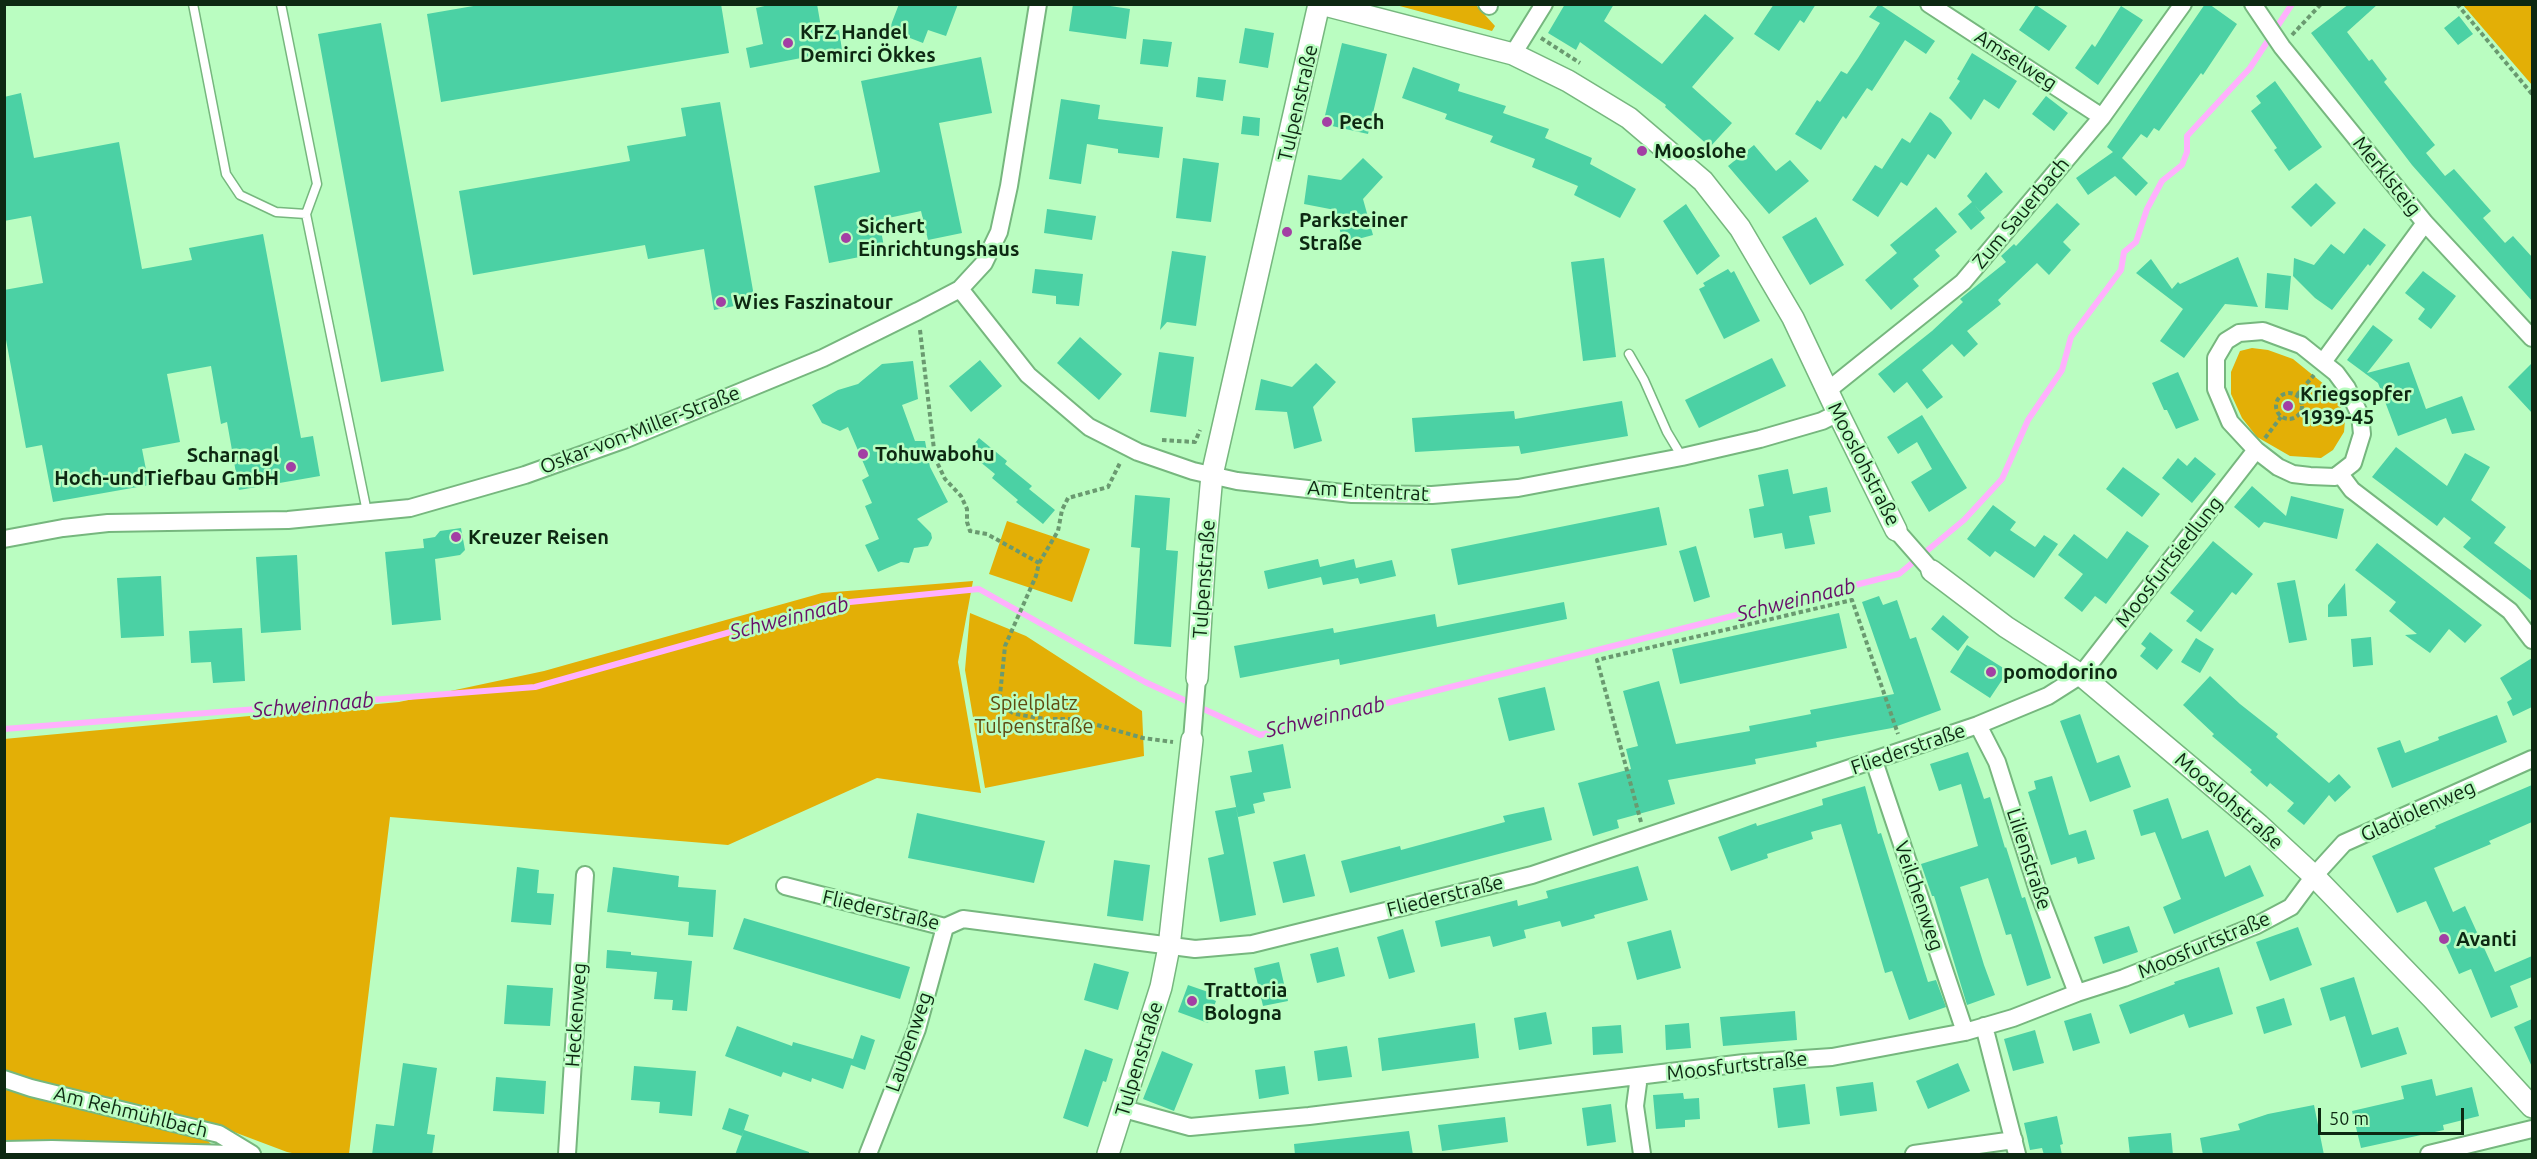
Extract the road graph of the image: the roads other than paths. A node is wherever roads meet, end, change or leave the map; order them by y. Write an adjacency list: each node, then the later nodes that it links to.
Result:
1 (194, 4): 11 (lane)
2 (281, 4): 11 (lane)
3 (1038, 4): 13 (street, Oskar-von-Miller-Straße)
4 (1320, 4): 9 (street, Mooslohstraße); 22 (street, Tulpenstraße)
5 (1544, 4): 9 (street)
6 (1929, 4): 10 (street, Amselweg)
7 (2183, 4): 10 (street, Zum Sauerbach)
8 (2253, 4): 12 (street, Merklsteig)
9 (1513, 54): 17 (street, Mooslohstraße)
10 (2102, 117): 17 (street, Zum Sauerbach)
11 (306, 214): 23 (lane)
12 (2425, 223): 14 (street, Merklsteig); 16 (street)
13 (960, 289): 22 (street, Am Ententrat); 23 (street, Oskar-von-Miller-Straße)
14 (2532, 339)
15 (1629, 354): 20 (lane)
16 (2323, 362): 19 (street); 21 (street)
17 (1827, 391): 18 (street, Mooslohstraße)
18 (1838, 413): 20 (street, Am Ententrat); 24 (street, Mooslohstraße)
19 (2256, 450): 21 (street); 28 (street, Moosfurtsiedlung)
20 (1682, 457): 22 (street, Am Ententrat)
21 (2340, 474): 27 (street)
22 (1212, 475): 29 (street, Tulpenstraße)
23 (367, 512): 25 (street, Oskar-von-Miller-Straße)
24 (1896, 530): 26 (street, Mooslohstraße)
25 (4, 539)
26 (1932, 571): 28 (street, Mooslohstraße)
27 (2532, 640)
28 (2082, 675): 30 (street, Fliederstraße); 35 (street, Mooslohstraße)
29 (1197, 678): 31 (street, Tulpenstraße)
30 (1978, 725): 33 (street, Fliederstraße); 39 (street, Lilienstraße)
31 (1192, 744): 38 (street, Tulpenstraße)
32 (2532, 759): 35 (street, Gladiolenweg)
33 (1874, 761): 38 (street, Fliederstraße); 41 (street, Veilchenweg)
34 (585, 875): 51 (street, Heckenweg)
35 (2314, 876): 39 (street, Moosfurtstraße); 44 (street, Mooslohstraße)
36 (785, 886): 37 (street, Fliederstraße)
37 (945, 927): 38 (street, Fliederstraße); 52 (street, Laubenweg)
38 (1169, 947): 45 (street, Tulpenstraße)
39 (2077, 993): 40 (street, Moosfurtstraße)
40 (1984, 1026): 41 (street, Moosfurtstraße); 47 (street)
41 (1965, 1032): 42 (street, Moosfurtstraße)
42 (1639, 1076): 45 (street, Moosfurtstraße); 54 (street)
43 (4, 1079): 50 (street, Am Rehmühlbach)
44 (2532, 1107)
45 (1124, 1109): 53 (street, Tulpenstraße)
46 (2532, 1129): 56 (street)
47 (2015, 1148): 55 (street)
48 (4, 1150): 49 (street, Am Rehmühlbach)
49 (230, 1155)
50 (252, 1155)
51 (567, 1155)
52 (868, 1155)
53 (1108, 1155)
54 (1642, 1155)
55 (1914, 1155)
56 (2429, 1155)

